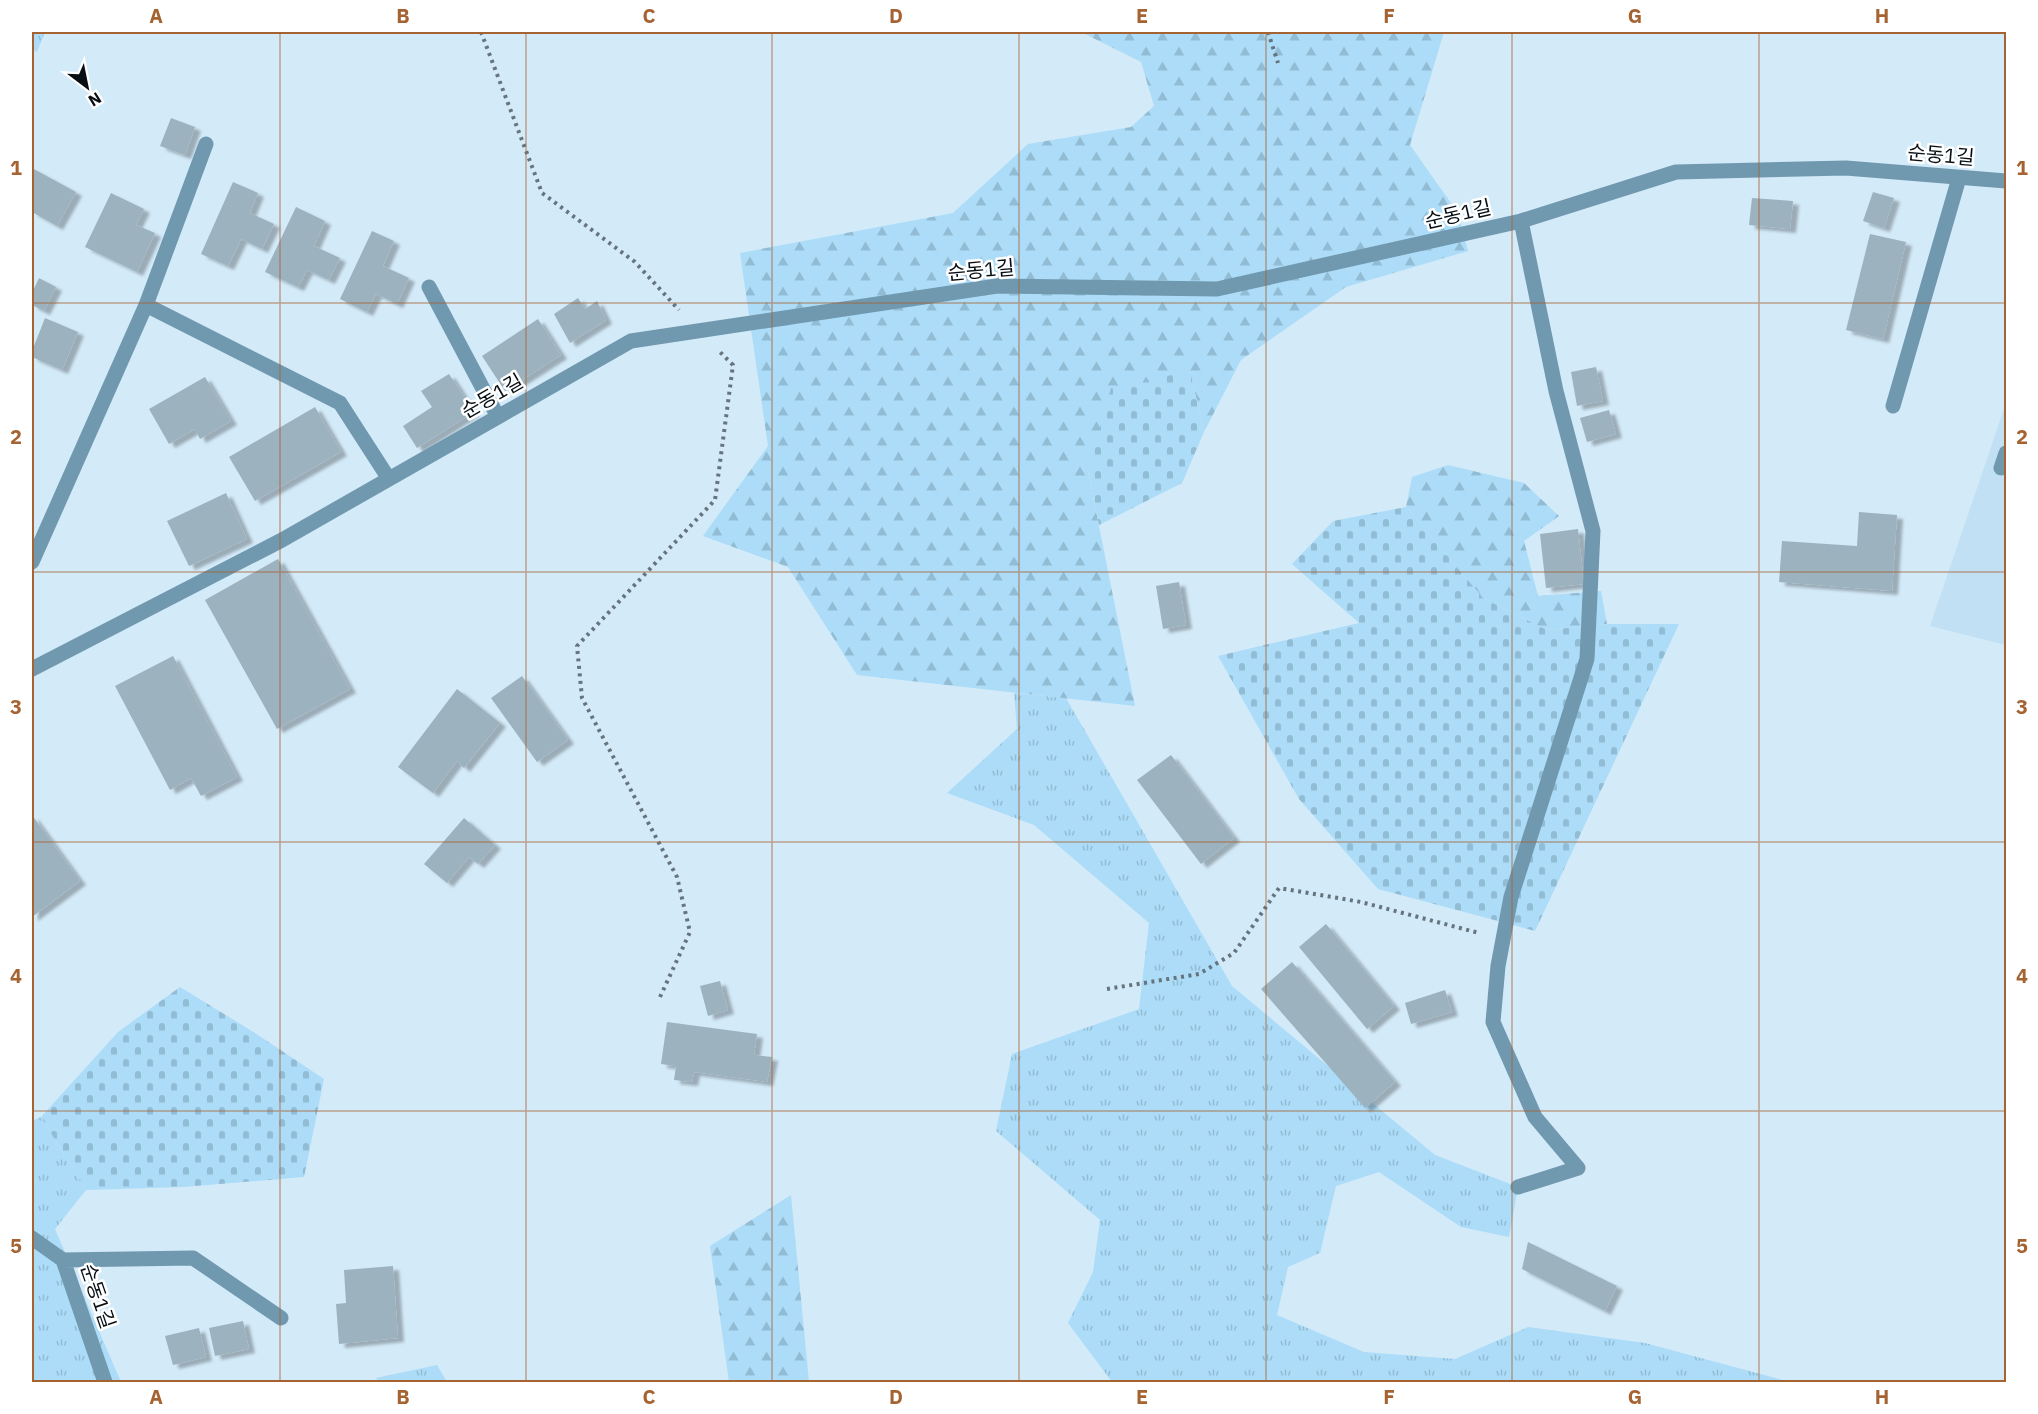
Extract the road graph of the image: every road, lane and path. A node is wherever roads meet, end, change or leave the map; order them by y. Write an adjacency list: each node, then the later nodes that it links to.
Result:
1 (481, 32): 10 (path)
2 (1268, 32): 3 (path)
3 (1278, 63)
4 (206, 144): 9 (street)
5 (1959, 177): 6 (street, 순동1길); 7 (street, 순동1길); 11 (street)
6 (2007, 182)
7 (1521, 221): 10 (street, 순동1길); 18 (street)
8 (429, 287): 12 (street)
9 (146, 305): 15 (street); 16 (street)
10 (699, 331): 12 (street, 순동1길); 20 (path)
11 (1893, 406)
12 (498, 417): 15 (street, 순동1길)
13 (2007, 453): 14 (street)
14 (2001, 468)
15 (389, 479): 17 (street, 순동1길)
16 (32, 562)
17 (32, 669)
18 (1503, 939): 19 (path); 21 (street)
19 (1107, 989)
20 (660, 997)
21 (1518, 1186)
22 (32, 1238): 23 (street, 순동1길)
23 (63, 1260): 24 (street); 25 (street, 순동1길)
24 (281, 1318)
25 (105, 1383)

